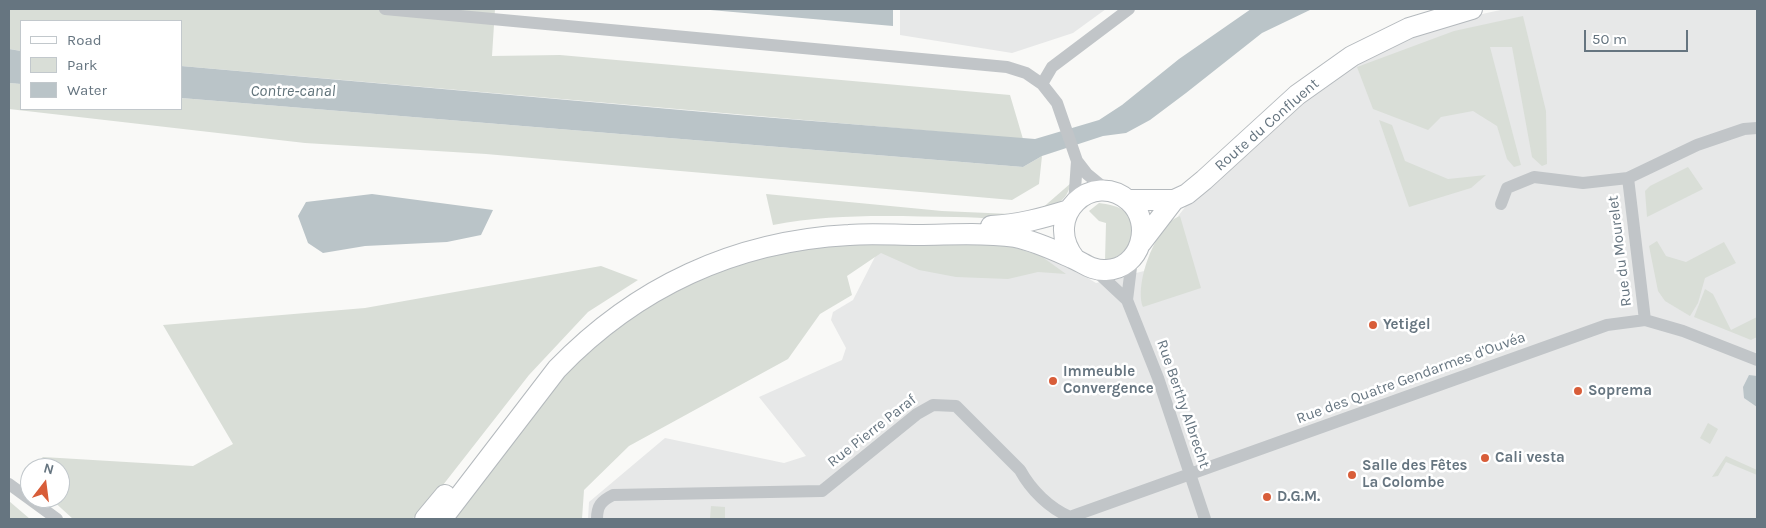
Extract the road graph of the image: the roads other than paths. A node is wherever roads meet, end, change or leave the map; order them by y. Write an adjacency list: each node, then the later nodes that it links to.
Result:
1 (385, 9): 4 (street)
2 (1129, 9): 4 (street)
3 (1472, 9): 10 (main road, Route du Confluent)
4 (1042, 84): 6 (street)
5 (1757, 128): 7 (street)
6 (1076, 156): 8 (street); 12 (street)
7 (1628, 178): 11 (street); 17 (street, Rue du Mourelet)
8 (1109, 192): 9 (main road); 12 (main road)
9 (1128, 200): 10 (main road); 13 (main road)
10 (1174, 200): 13 (main road, Route du Confluent)
11 (1501, 204)
12 (1072, 207): 14 (main road); 22 (main road)
13 (1136, 250): 15 (main road); 16 (street, Rue Berthy Albrecht)
14 (1075, 259): 15 (main road); 23 (main road)
15 (1095, 270): 16 (street, Rue Berthy Albrecht)
16 (1127, 300): 19 (street, Rue Berthy Albrecht)
17 (1645, 320): 18 (street, Rue du Mourelet); 19 (street, Rue des Quatre Gendarmes d'Ouvéa)
18 (1757, 360)
19 (1190, 474): 24 (street, Rue Pierre Paraf); 25 (street, Rue Berthy Albrecht)
20 (9, 484): 21 (street)
21 (57, 519)
22 (425, 519)
23 (442, 519)
24 (597, 519)
25 (1205, 519)

